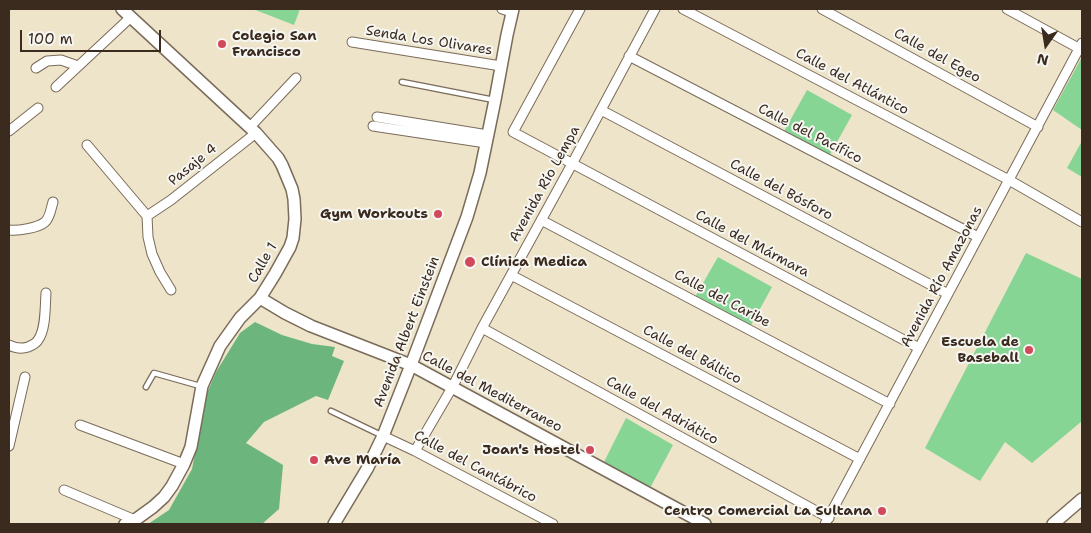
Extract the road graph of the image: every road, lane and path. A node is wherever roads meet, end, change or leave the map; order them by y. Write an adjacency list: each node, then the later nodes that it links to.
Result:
1 (122, 9): 8 (street, Calle 1)
2 (580, 9): 28 (street, Calle del Mármara)
3 (654, 9): 11 (street, Avenida Río Lempa)
4 (683, 9): 29 (street, Calle del Atlántico)
5 (822, 9): 23 (street, Calle del Egeo)
6 (1007, 9): 10 (street)
7 (509, 10): 13 (street, Avenida Albert Einstein)
8 (131, 17): 12 (street); 24 (street, Calle 1)
9 (352, 42): 13 (street, Senda Los Olivares)
10 (1081, 47): 23 (street, Avenida Río Amazonas)
11 (629, 56): 20 (street, Avenida Río Lempa); 35 (street, Calle del Pacífico)
12 (78, 66): 14 (street); 17 (street)
13 (501, 66): 18 (street, Avenida Albert Einstein)
14 (36, 68)
15 (296, 78): 24 (street, Pasaje 4)
16 (402, 82): 18 (lane)
17 (56, 87)
18 (495, 100): 26 (street, Avenida Albert Einstein)
19 (38, 108): 25 (street)
20 (601, 110): 28 (street, Avenida Río Lempa); 39 (street, Calle del Bósforo)
21 (378, 117): 26 (street)
22 (373, 126): 26 (street)
23 (1038, 127): 29 (street, Avenida Río Amazonas)
24 (253, 130): 31 (street, Pasaje 4); 40 (street, Calle 1)
25 (9, 131)
26 (484, 138): 44 (street, Avenida Albert Einstein)
27 (86, 145): 31 (street)
28 (572, 164): 32 (street, Avenida Río Lempa); 43 (street, Calle del Mármara)
29 (1009, 180): 33 (street, Calle del Atlántico); 35 (street, Avenida Río Amazonas)
30 (53, 202): 34 (street)
31 (147, 216): 37 (street)
32 (541, 220): 36 (street, Avenida Río Lempa); 49 (street, Calle del Caribe)
33 (1082, 222)
34 (9, 230)
35 (978, 237): 39 (street, Avenida Río Amazonas)
36 (511, 275): 41 (street, Avenida Río Lempa); 55 (street, Calle del Báltico)
37 (171, 290)
38 (46, 294): 42 (street)
39 (948, 294): 43 (street, Avenida Río Amazonas)
40 (260, 298): 44 (street, Calle del Mediterraneo); 46 (street, Calle 1)
41 (482, 328): 47 (street, Avenida Río Lempa); 59 (street, Calle del Adriático)
42 (9, 345)
43 (919, 348): 49 (street, Avenida Río Amazonas)
44 (411, 364): 47 (street, Calle del Mediterraneo); 52 (street, Avenida Albert Einstein)
45 (25, 377): 53 (street)
46 (202, 386): 48 (lane); 56 (street, Calle 1)
47 (453, 386): 54 (street, Avenida Río Lempa); 63 (street, Calle del Mediterraneo)
48 (146, 387)
49 (890, 404): 55 (street, Avenida Río Amazonas)
50 (331, 411): 52 (lane)
51 (80, 425): 56 (street)
52 (382, 436): 54 (street, Calle del Cantábrico); 61 (street, Avenida Albert Einstein)
53 (9, 446)
54 (415, 451): 62 (street, Calle del Cantábrico)
55 (860, 459): 59 (street, Avenida Río Amazonas)
56 (184, 464): 60 (street, Calle 1)
57 (64, 490): 60 (street)
58 (1082, 499): 64 (street)
59 (827, 521)
60 (130, 522)
61 (334, 524)
62 (553, 524)
63 (705, 524)
64 (1052, 524)

